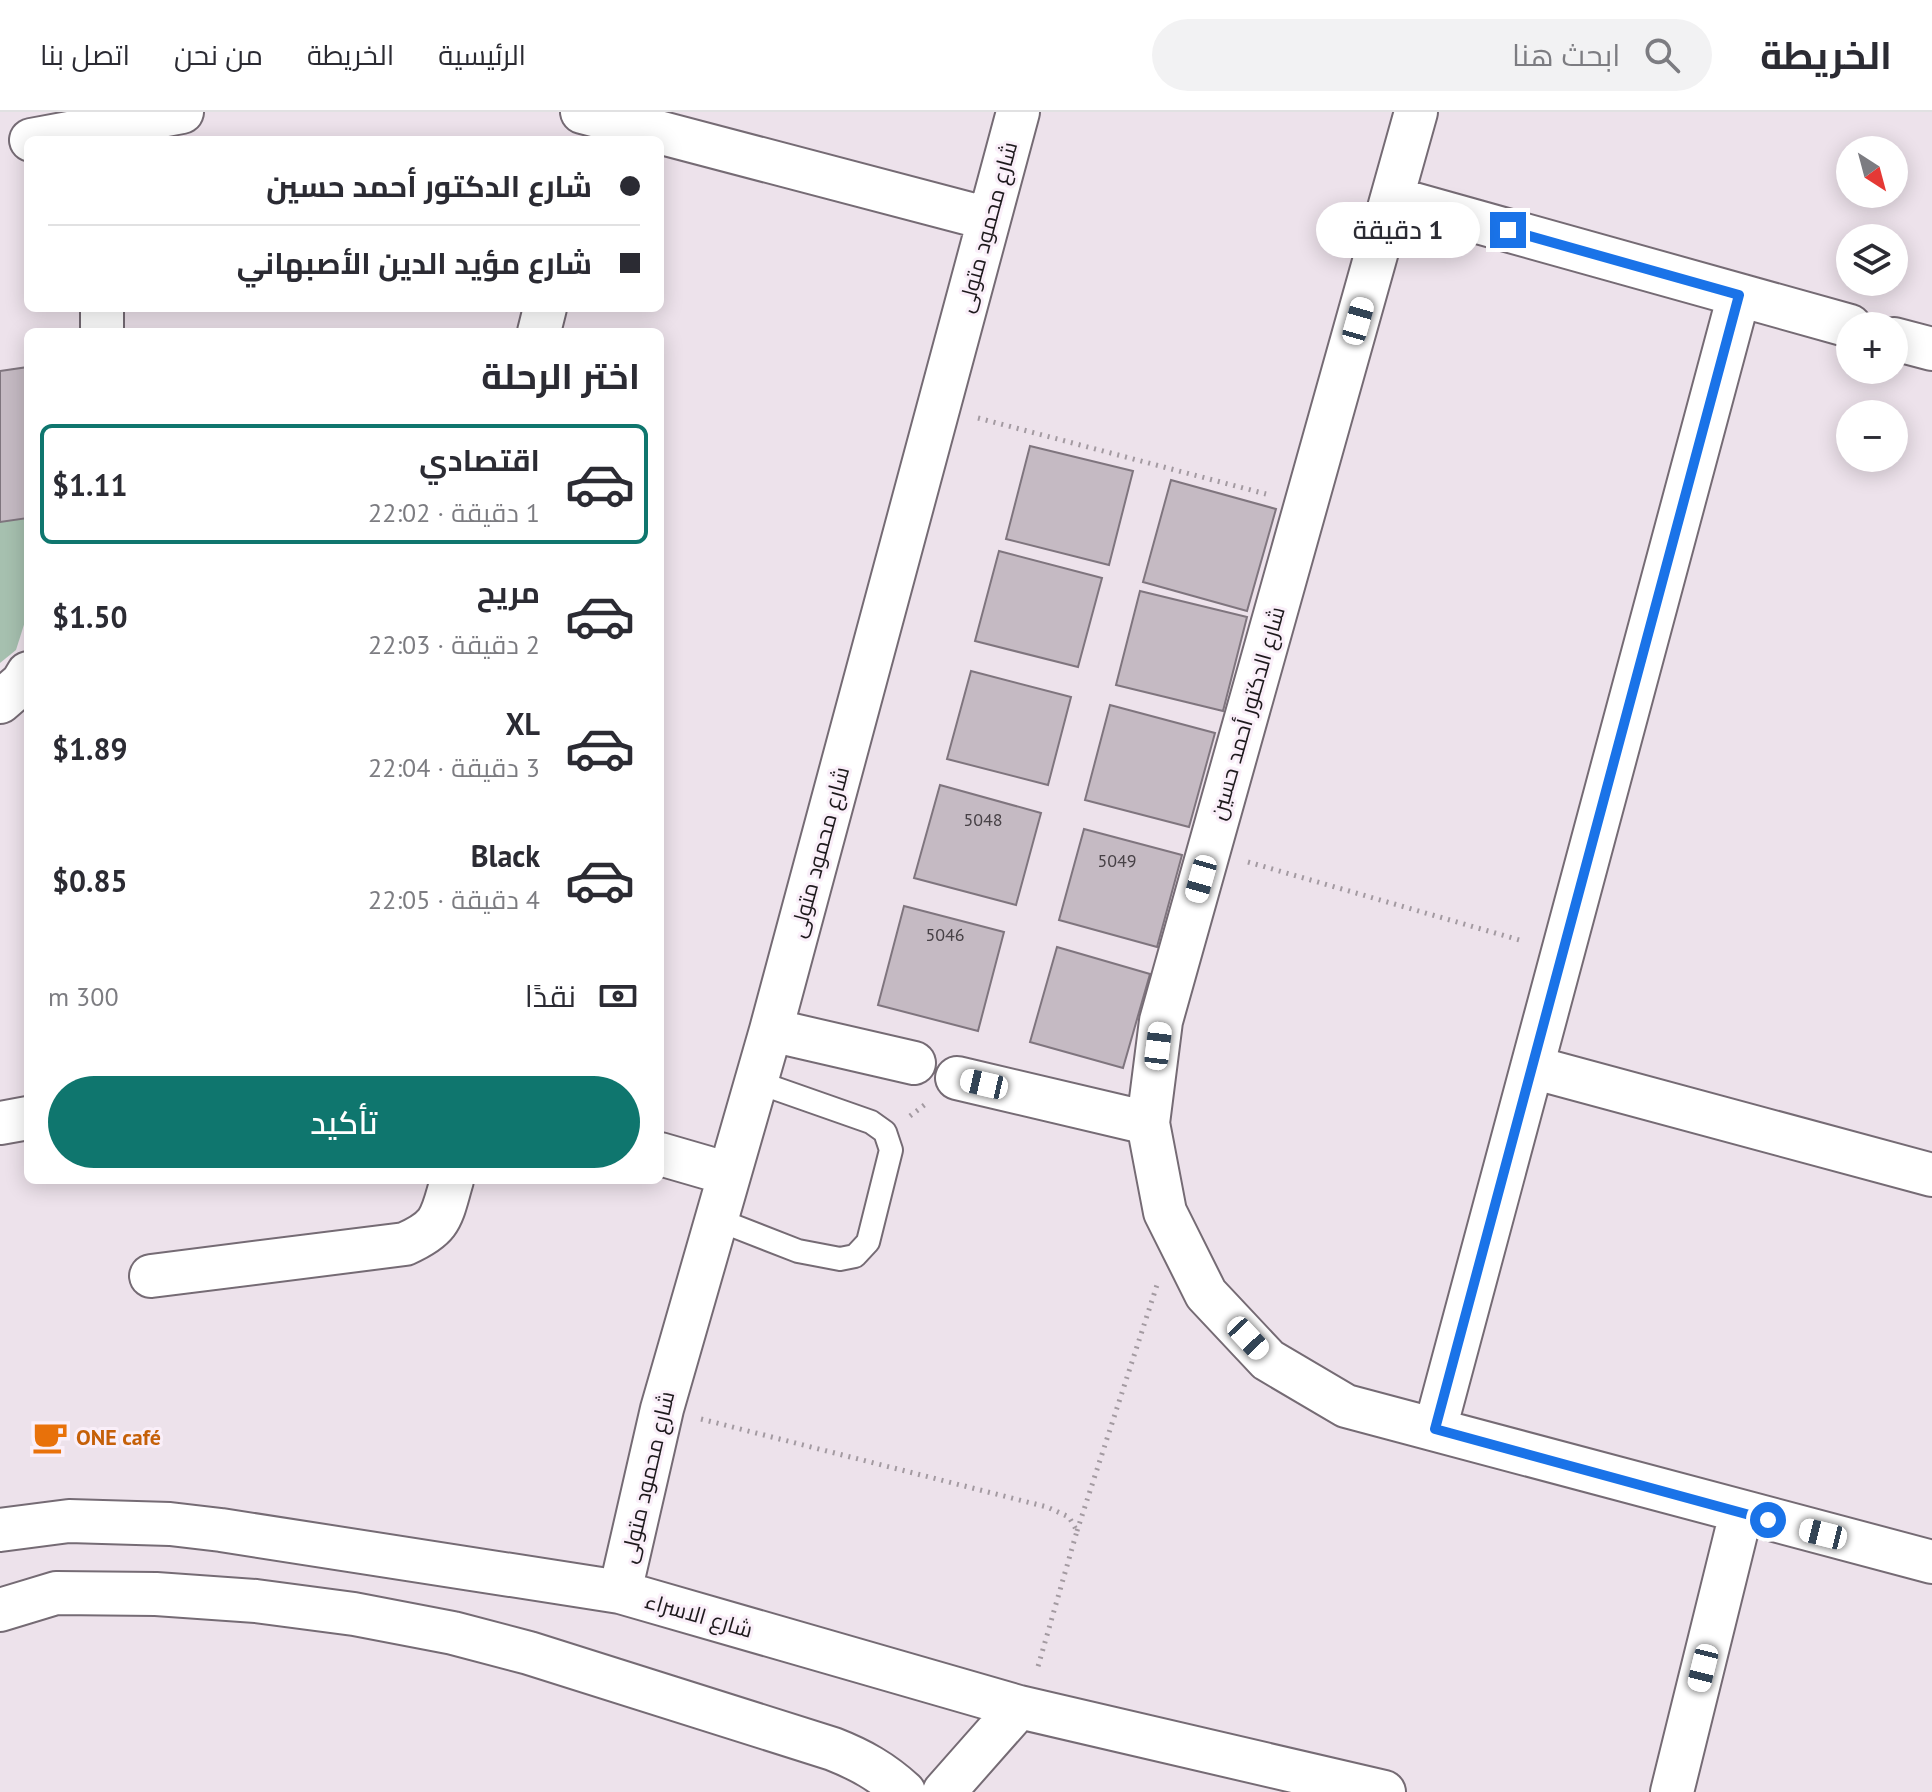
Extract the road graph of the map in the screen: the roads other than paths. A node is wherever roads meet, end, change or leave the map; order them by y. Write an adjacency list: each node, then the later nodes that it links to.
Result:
1 (182, 112): 5 (street)
2 (1018, 112): 12 (street, شارع محمود متولى)
3 (1416, 112): 11 (street, شارع الدكتور أحمد حسين)
4 (589, 123): 7 (street)
5 (104, 133): 6 (street)
6 (72, 136)
7 (643, 136)
8 (24, 141): 10 (street)
9 (664, 141): 12 (street)
10 (0, 146)
11 (1392, 198): 13 (street); 26 (street, شارع الدكتور أحمد حسين)
12 (989, 219): 19 (street, شارع محمود متولى)
13 (1739, 295): 14 (street); 21 (street)
14 (1836, 322)
15 (1908, 343): 16 (street)
16 (1932, 349)
17 (24, 680): 18 (street)
18 (0, 702)
19 (771, 1030): 20 (street); 23 (street, شارع محمود متولى)
20 (914, 1063)
21 (1532, 1067): 29 (street); 33 (street)
22 (957, 1078): 26 (street)
23 (757, 1082): 28 (street, شارع محمود متولى); 31 (lane)
24 (24, 1119): 25 (street)
25 (0, 1123)
26 (1148, 1123): 33 (street, شارع الدكتور أحمد حسين)
27 (664, 1155): 28 (street)
28 (729, 1174): 31 (street, شارع محمود متولى)
29 (1932, 1175)
30 (451, 1184): 32 (street)
31 (716, 1219): 37 (street, شارع محمود متولى)
32 (151, 1276)
33 (1435, 1429): 34 (street, شارع الدكتور أحمد حسين)
34 (1741, 1513): 36 (street, شارع الدكتور أحمد حسين); 43 (street)
35 (0, 1530): 37 (street, شارع الاسراء)
36 (1932, 1562)
37 (620, 1592): 39 (street, شارع الاسراء)
38 (0, 1610): 40 (street)
39 (1019, 1707): 41 (street); 42 (street, شارع الاسراء)
40 (904, 1792)
41 (944, 1792)
42 (1384, 1792)
43 (1672, 1792)

